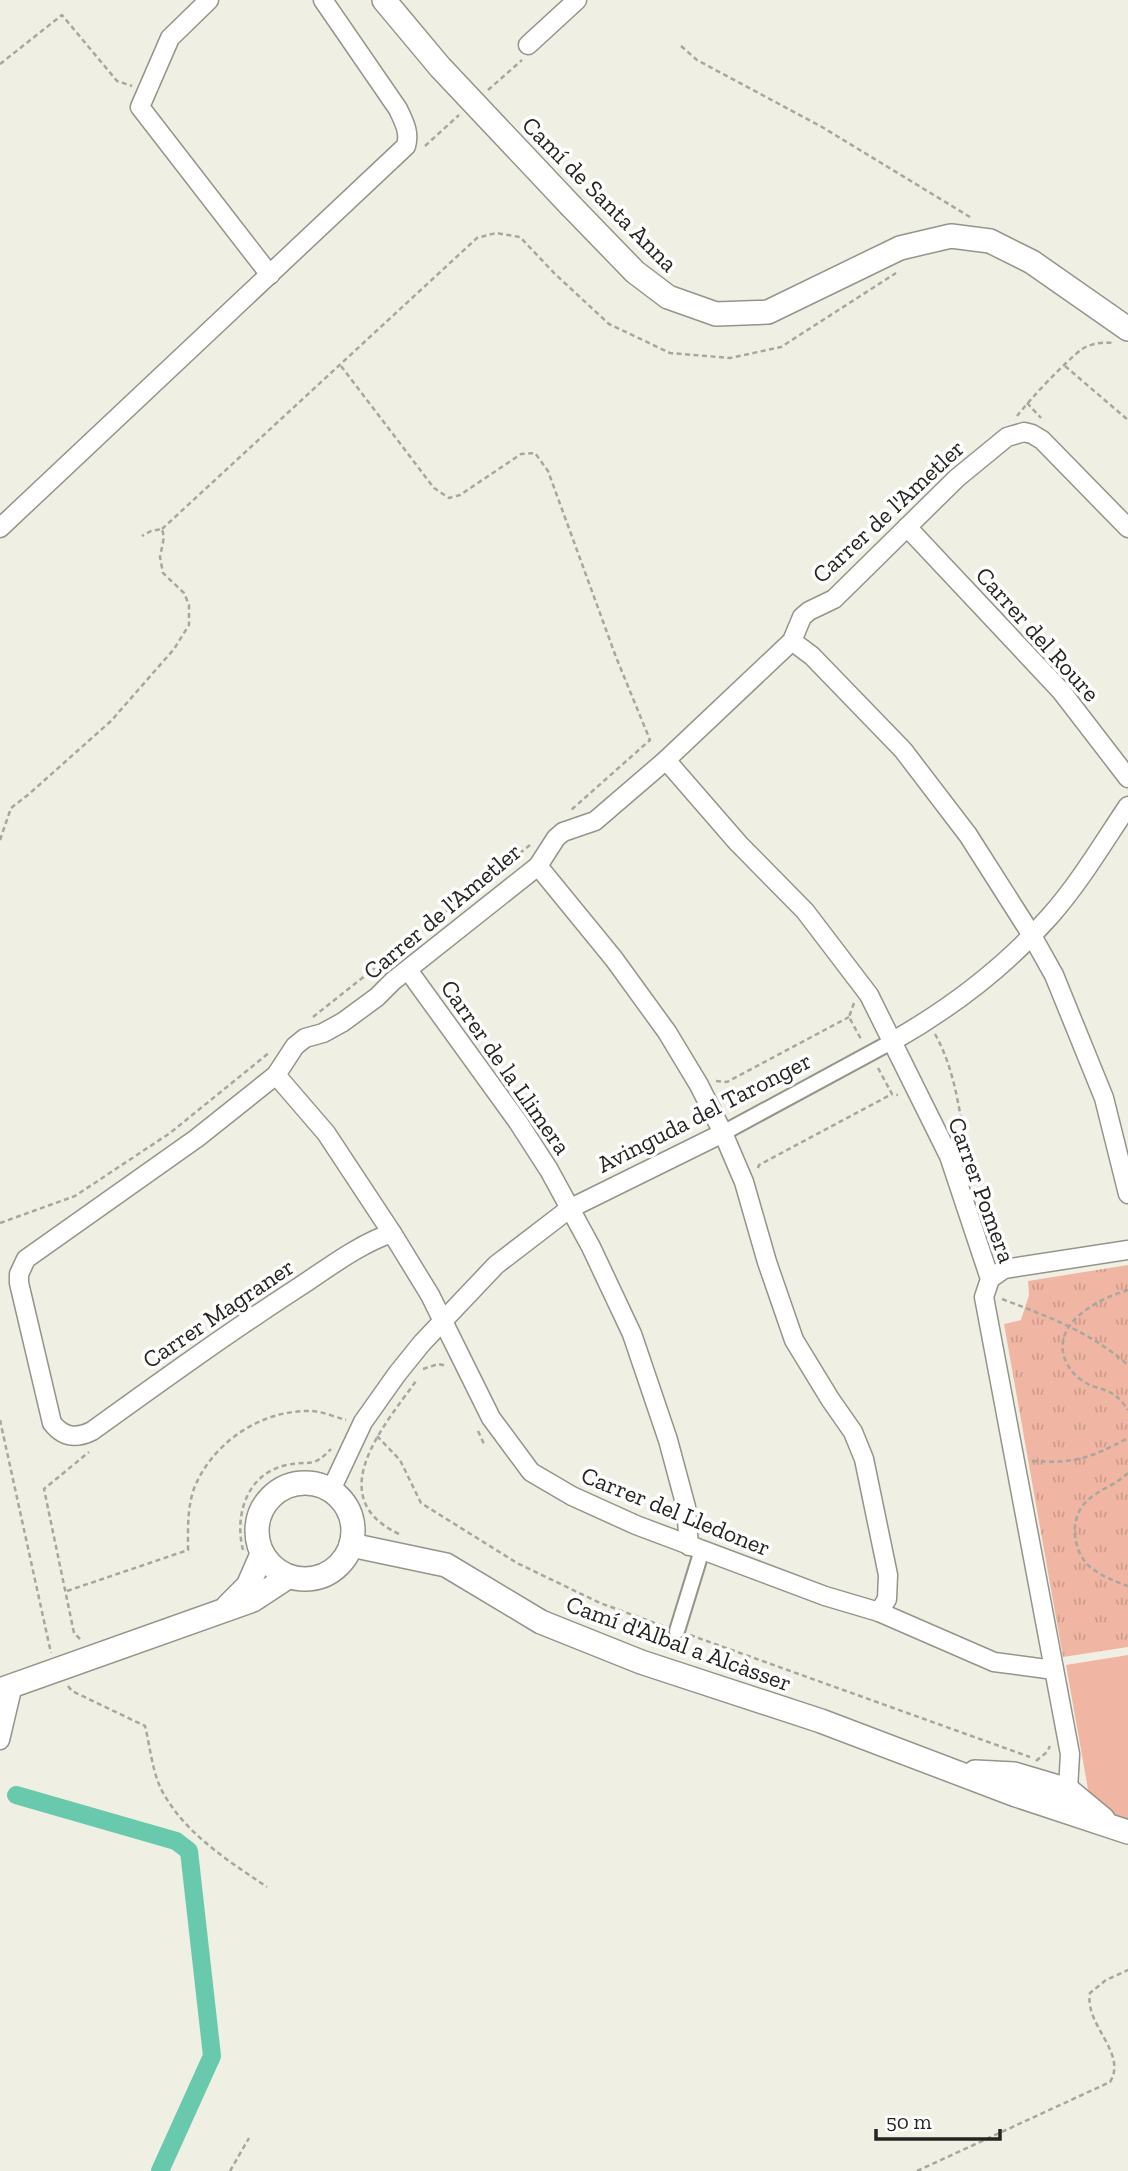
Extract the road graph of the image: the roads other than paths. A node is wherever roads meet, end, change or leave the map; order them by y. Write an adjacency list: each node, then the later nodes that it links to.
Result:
1 (209, 0): 6 (street)
2 (323, 0): 6 (street)
3 (384, 0): 7 (street, Camí de Santa Anna, bridge)
4 (577, 0): 5 (street)
5 (528, 45)
6 (270, 275): 9 (street)
7 (1124, 336)
8 (907, 527): 10 (street, Carrer de l'Ametler); 11 (street, Carrer de l'Ametler); 13 (street, Carrer del Roure)
9 (0, 528)
10 (1128, 528)
11 (792, 641): 12 (street, Carrer de l'Ametler); 16 (street)
12 (666, 760): 15 (street, Carrer de l'Ametler); 18 (street, Carrer Pomera)
13 (1128, 778)
14 (1128, 806): 16 (street, Avinguda del Taronger)
15 (538, 866): 17 (street, Carrer de l'Ametler); 20 (street)
16 (1031, 934): 18 (street, Avinguda del Taronger); 21 (street)
17 (408, 970): 19 (street, Carrer de l'Ametler); 22 (street, Carrer de la Llimera)
18 (893, 1041): 20 (street, Avinguda del Taronger); 25 (street, Carrer Pomera)
19 (276, 1075): 23 (street, Carrer del Lledoner); 27 (street, Carrer de l'Ametler)
20 (723, 1133): 22 (street, Avinguda del Taronger); 34 (street)
21 (1128, 1195)
22 (569, 1209): 26 (street, Avinguda del Taronger); 30 (street, Carrer de la Llimera)
23 (392, 1233): 26 (street, Carrer del Lledoner); 27 (street, Carrer Magraner)
24 (1128, 1250): 25 (street)
25 (990, 1279): 36 (street, Carrer Pomera)
26 (442, 1321): 28 (street, Avinguda del Taronger); 30 (street, Carrer del Lledoner)
27 (83, 1434)
28 (331, 1490): 29 (street); 31 (street)
29 (351, 1545): 32 (street); 39 (street, Camí d'Albal a Alcàsser)
30 (695, 1548): 34 (street, Carrer del Lledoner); 35 (street)
31 (253, 1556): 32 (street); 33 (street)
32 (288, 1577): 33 (street)
33 (224, 1611): 37 (street)
34 (879, 1612): 36 (street, Carrer del Lledoner)
35 (677, 1631)
36 (1054, 1670): 40 (street, Carrer Pomera)
37 (7, 1687): 38 (street)
38 (0, 1740)
39 (955, 1770): 40 (street, Camí d'Albal a Alcàsser); 41 (street, Camí d'Albal a Alcàsser)
40 (1068, 1790): 41 (street); 42 (street, Camí d'Albal a Alcàsser)
41 (1016, 1795): 42 (street, Camí d'Albal a Alcàsser)
42 (1120, 1829)

